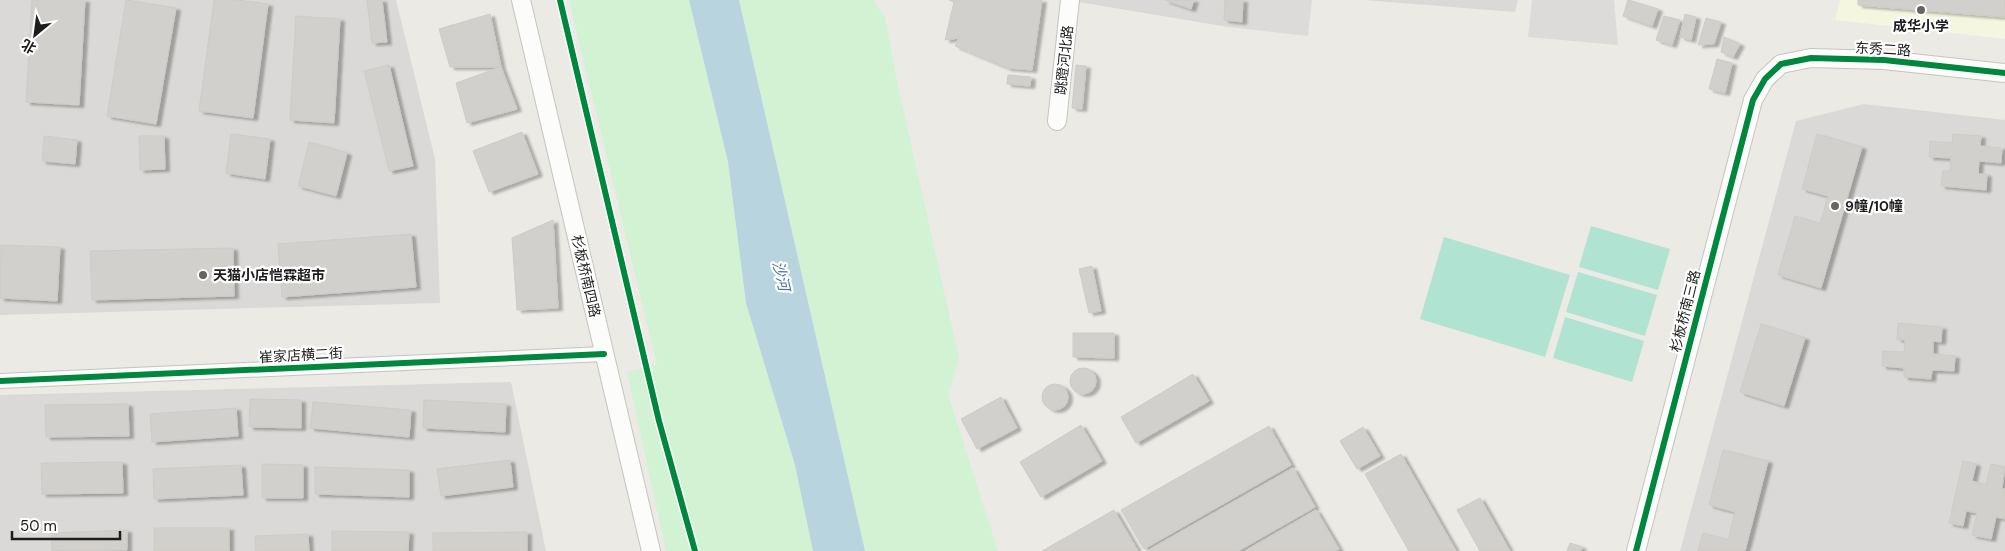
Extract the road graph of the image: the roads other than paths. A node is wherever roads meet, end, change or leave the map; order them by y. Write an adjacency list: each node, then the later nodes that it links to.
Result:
1 (521, 0): 6 (street, 杉板桥南四路)
2 (1070, 0): 5 (street, 跳蹬河北路)
3 (2005, 73): 4 (street, 东秀二路)
4 (1765, 79): 9 (street, 杉板桥南三路)
5 (1057, 121)
6 (604, 354): 7 (street, 崔家店横二街); 8 (street, 杉板桥南四路)
7 (0, 381)
8 (651, 551)
9 (1636, 551)

